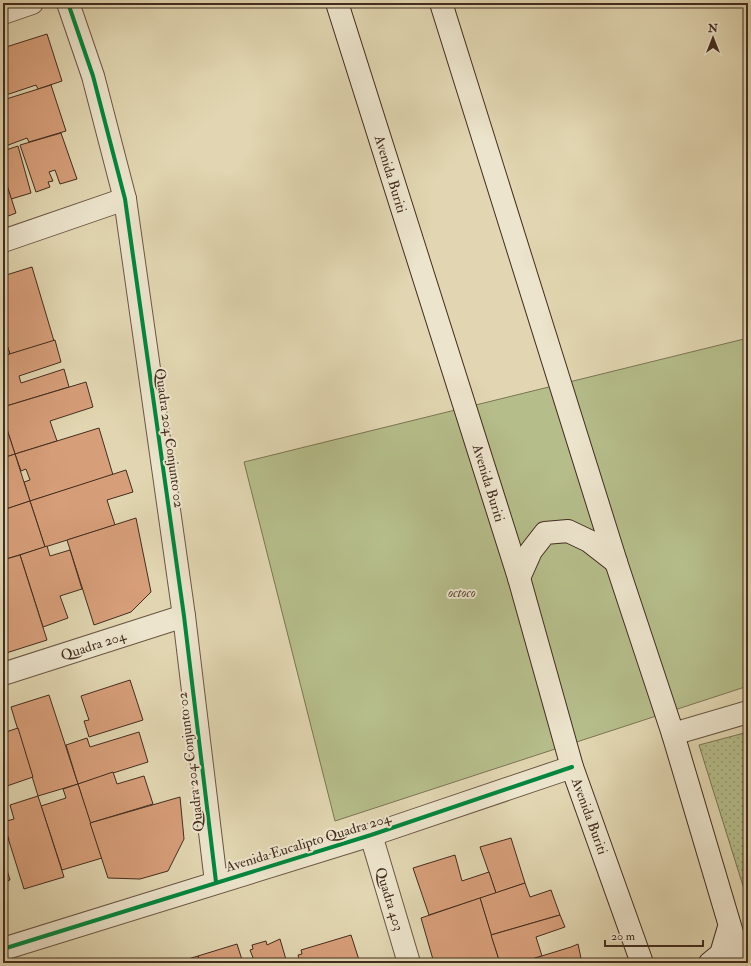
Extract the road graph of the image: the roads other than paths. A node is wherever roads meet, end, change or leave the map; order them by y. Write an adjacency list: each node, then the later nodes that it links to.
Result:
1 (32, 3): 5 (main road)
2 (68, 3): 6 (main road, Quadra 204 Conjunto 02)
3 (337, 3): 9 (main road, Avenida Buriti)
4 (441, 3): 8 (main road)
5 (3, 12)
6 (125, 199): 7 (main road); 10 (main road, Quadra 204 Conjunto 02)
7 (3, 241)
8 (616, 562): 9 (main road); 13 (main road)
9 (518, 578): 14 (main road, Avenida Buriti)
10 (184, 616): 11 (main road, Quadra 204); 16 (main road, Quadra 204 Conjunto 02)
11 (3, 674)
12 (748, 712): 13 (main road)
13 (673, 734): 17 (main road)
14 (572, 767): 15 (main road, Avenida Eucalipto Quadra 204); 19 (main road, Avenida Buriti)
15 (370, 835): 16 (main road, Avenida Eucalipto Quadra 204); 20 (main road, Quadra 403)
16 (216, 882): 18 (main road, Avenida Eucalipto Quadra 204)
17 (729, 927): 21 (main road); 22 (main road)
18 (3, 949)
19 (645, 959)
20 (409, 963)
21 (710, 963)
22 (740, 963)

